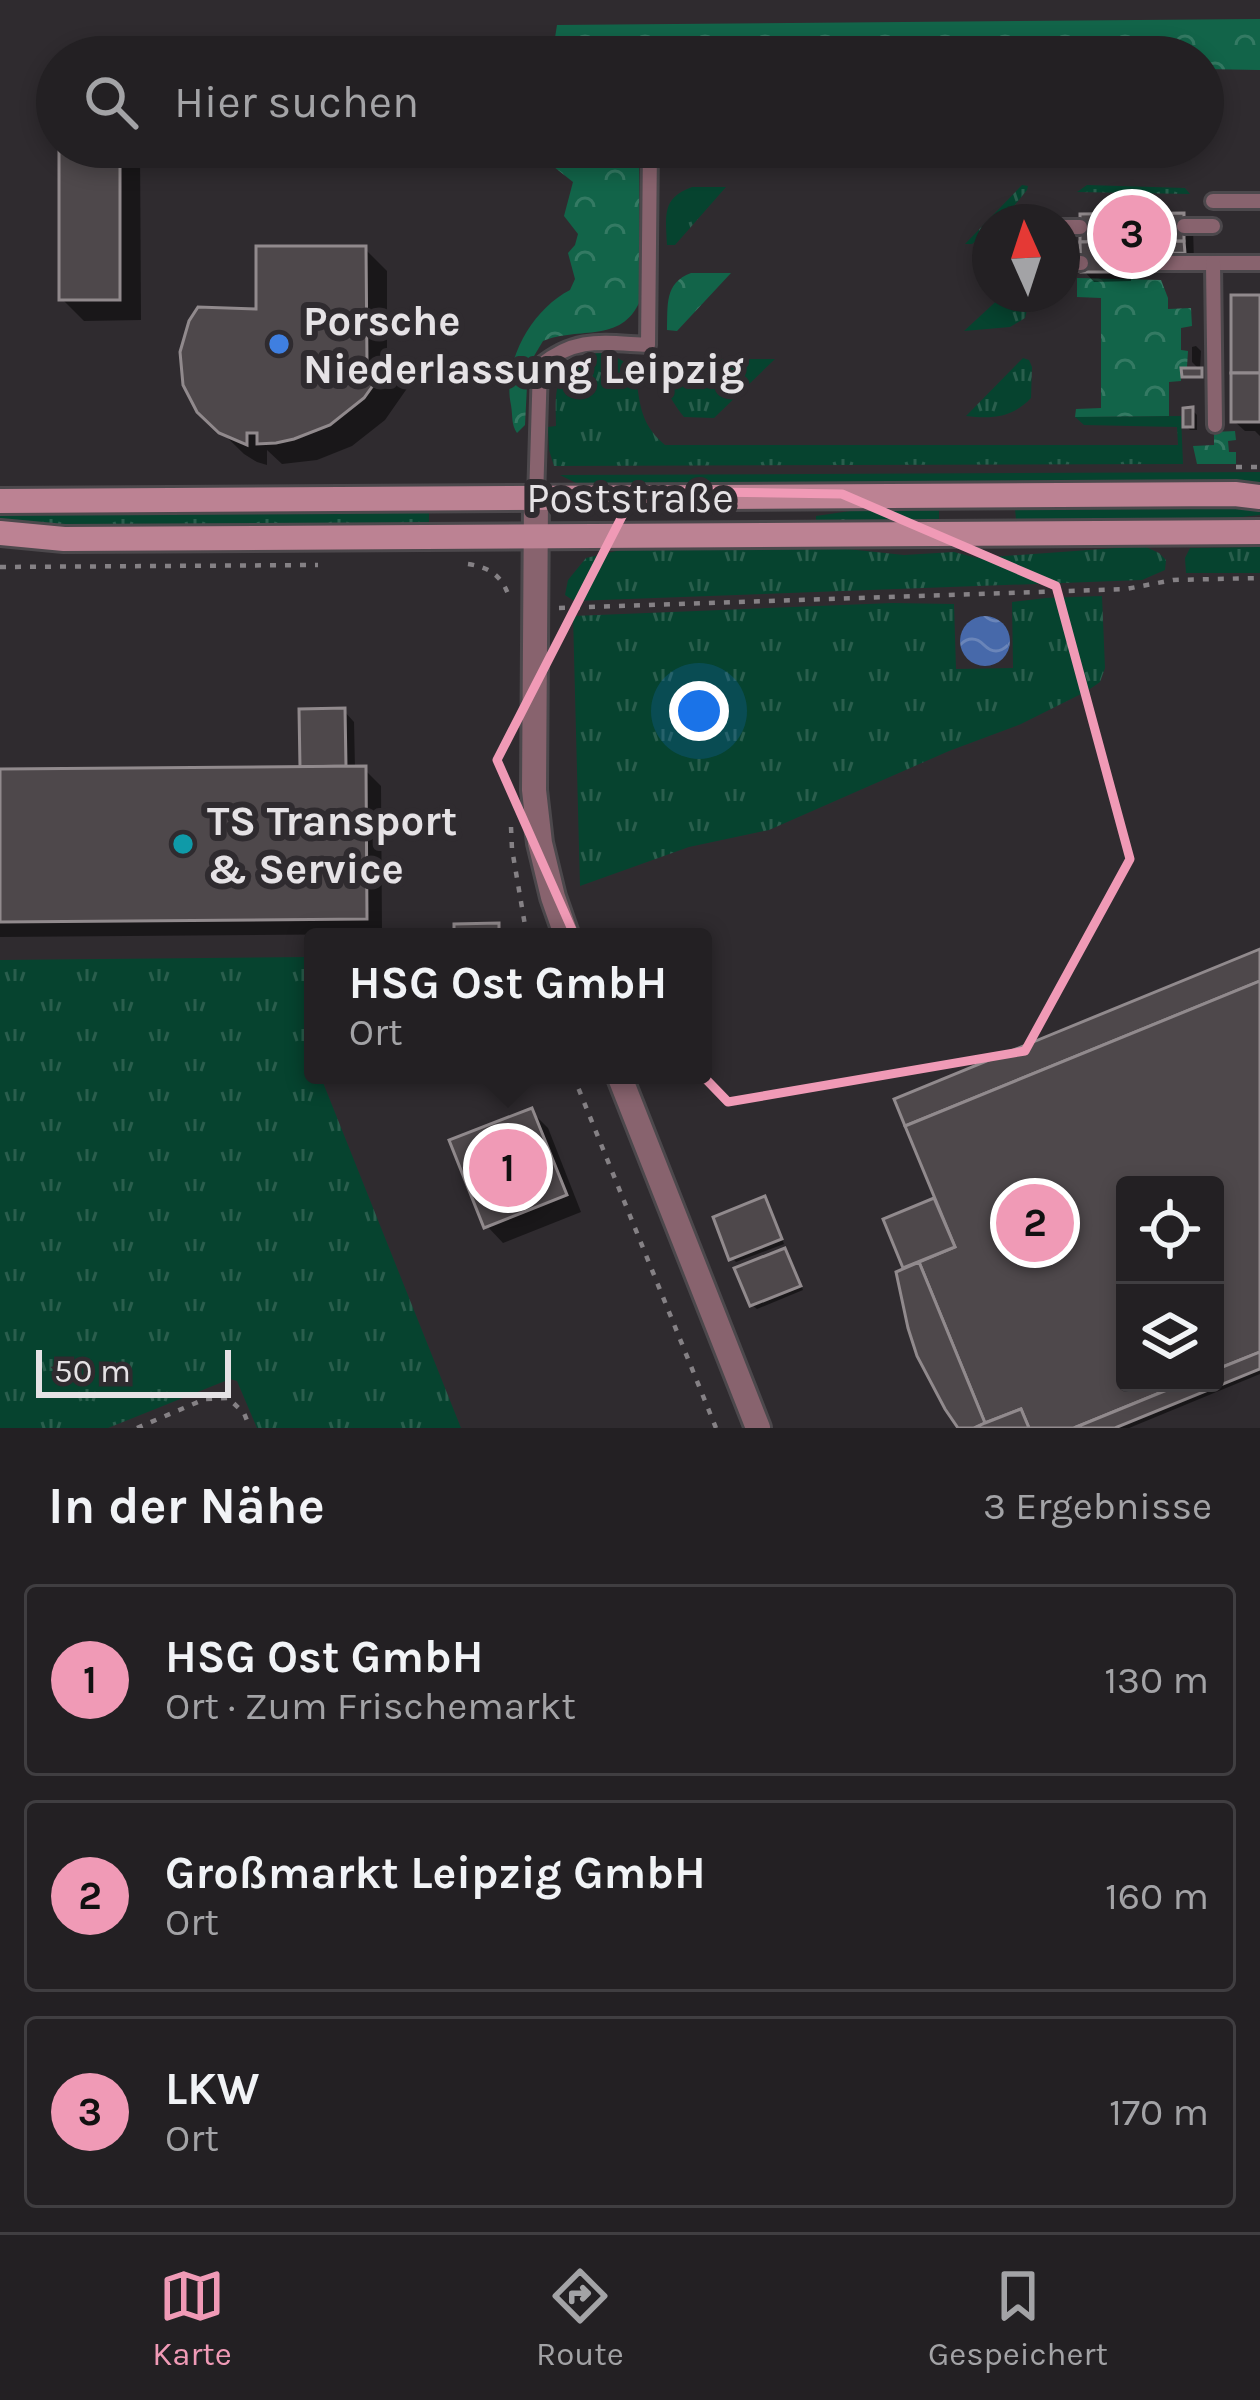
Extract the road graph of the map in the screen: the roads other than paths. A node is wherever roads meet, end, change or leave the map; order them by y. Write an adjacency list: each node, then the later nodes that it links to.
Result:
1 (650, 168): 11 (lane)
2 (1213, 201): 3 (lane)
3 (1260, 201)
4 (1184, 226): 5 (lane)
5 (1213, 226)
6 (1122, 263): 7 (lane)
7 (1213, 263): 8 (lane); 9 (lane)
8 (1260, 263)
9 (1215, 425)
10 (1260, 496): 11 (street, Poststraße)
11 (536, 499): 12 (street, Poststraße); 15 (street)
12 (0, 501)
13 (1260, 532): 15 (street, Poststraße)
14 (0, 533): 15 (street, Poststraße)
15 (537, 536): 16 (street)
16 (564, 928)
17 (623, 1084): 18 (street)
18 (758, 1428)

